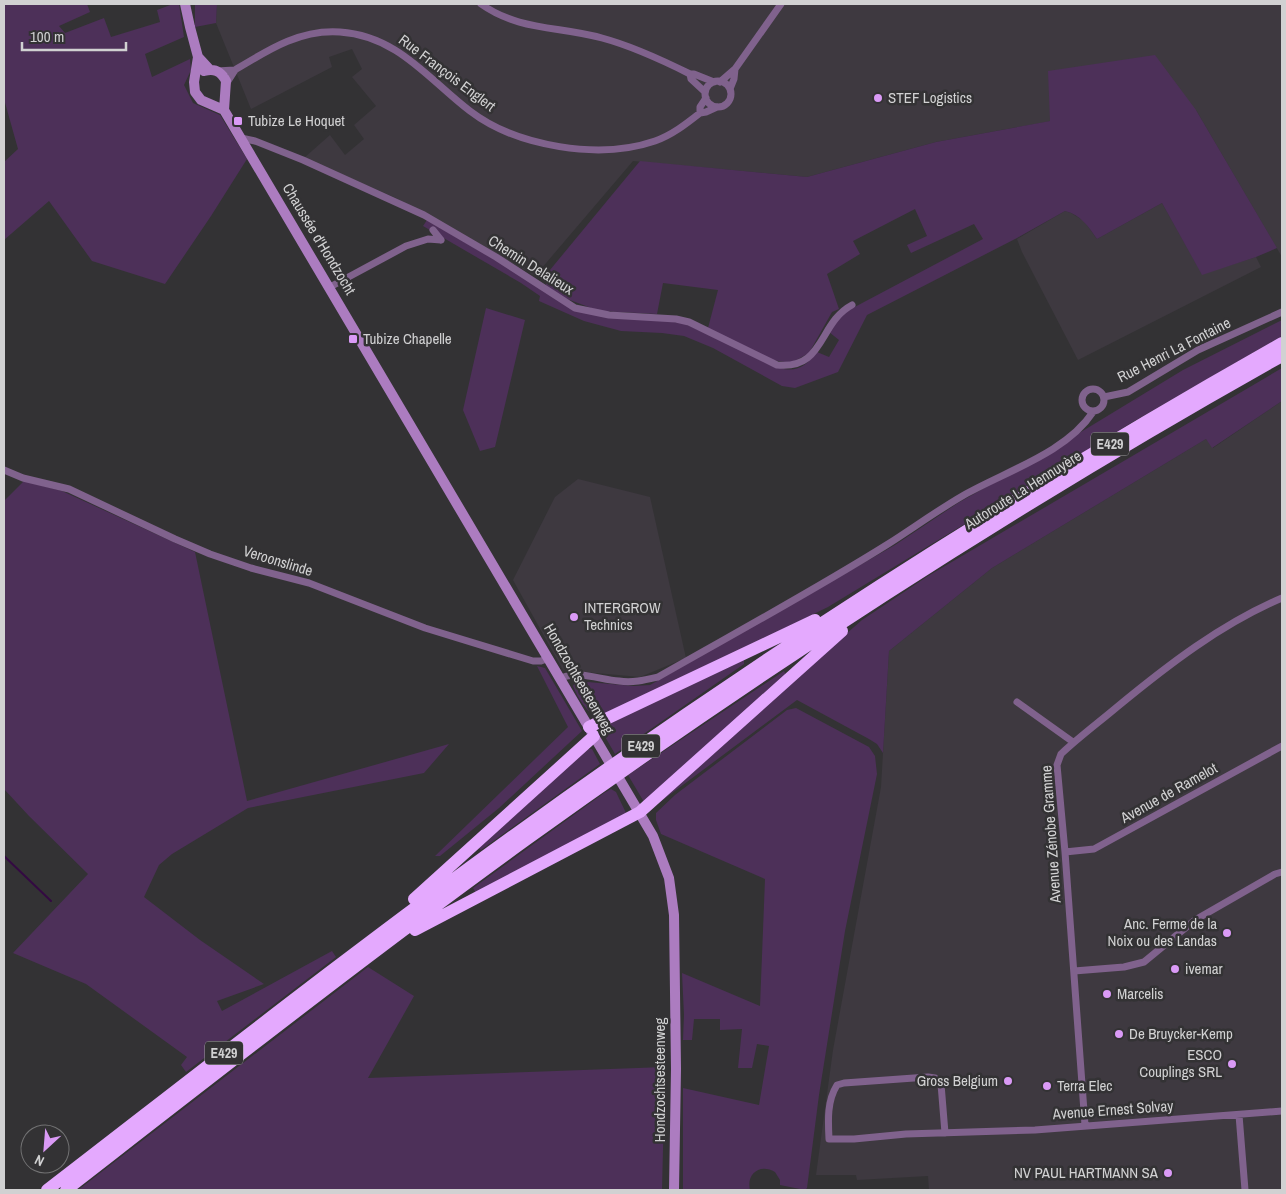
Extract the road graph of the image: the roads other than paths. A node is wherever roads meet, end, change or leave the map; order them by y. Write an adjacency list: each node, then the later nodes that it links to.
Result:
1 (185, 4): 4 (main road)
2 (481, 4): 8 (street)
3 (780, 4): 5 (street)
4 (198, 57): 6 (main road); 9 (main road)
5 (735, 69): 10 (street); 12 (street)
6 (213, 70): 7 (street); 9 (main road); 11 (main road)
7 (235, 70): 11 (street); 17 (street, Rue François Englert)
8 (690, 74): 10 (street); 13 (street)
9 (196, 77): 14 (main road)
10 (717, 82): 12 (street); 13 (street)
11 (225, 89): 14 (main road); 16 (main road)
12 (730, 89): 15 (street)
13 (706, 95): 15 (street); 17 (street)
14 (208, 102): 16 (main road)
15 (717, 107): 17 (street)
16 (224, 110): 18 (main road, Chaussée d'Hondzocht)
17 (700, 113)
18 (241, 138): 20 (main road, Chaussée d'Hondzocht); 21 (street, Chemin Delalieux)
19 (432, 230): 20 (street)
20 (330, 287): 25 (main road, Chaussée d'Hondzocht)
21 (852, 305)
22 (1282, 312): 26 (street, Rue Henri La Fontaine)
23 (1282, 343): 29 (highway, Autoroute La Hennuyère / E429)
24 (1282, 356): 30 (highway, Autoroute La Hennuyère / E429)
25 (387, 385): 32 (main road, Hondzochtsesteenweg)
26 (1104, 397): 27 (street, Rue Henri La Fontaine); 27 (street, Rue Henri La Fontaine)
27 (1093, 412): 33 (street)
28 (4, 470): 32 (street, Veroonslinde)
29 (887, 581): 35 (highway); 41 (highway, E429)
30 (902, 585): 38 (highway); 42 (highway, Autoroute La Hennuyère / E429)
31 (1282, 598): 36 (street, Avenue Zénobe Gramme)
32 (550, 658): 33 (main road, Hondzochtsesteenweg)
33 (561, 678): 35 (main road, Hondzochtsesteenweg)
34 (1017, 702): 36 (street)
35 (594, 736): 38 (main road, Hondzochtsesteenweg); 41 (highway)
36 (1073, 742): 39 (street, Avenue Zénobe Gramme)
37 (1282, 746): 39 (street, Avenue de Ramelot)
38 (638, 809): 42 (highway); 50 (main road, Hondzochtsesteenweg)
39 (1065, 852): 43 (street, Avenue Zénobe Gramme)
40 (1282, 872): 43 (street)
41 (400, 918): 48 (highway, E429)
42 (388, 942): 49 (highway, E429)
43 (1074, 970): 46 (street, Avenue Zénobe Gramme)
44 (1282, 1111): 45 (street, Avenue Ernest Solvay)
45 (1239, 1115): 46 (street, Avenue Ernest Solvay); 51 (street)
46 (1084, 1125): 47 (street, Avenue Ernest Solvay)
47 (945, 1133): 47 (street, Avenue Ernest Solvay)
48 (47, 1190)
49 (66, 1190)
50 (674, 1190)
51 (1245, 1190)

